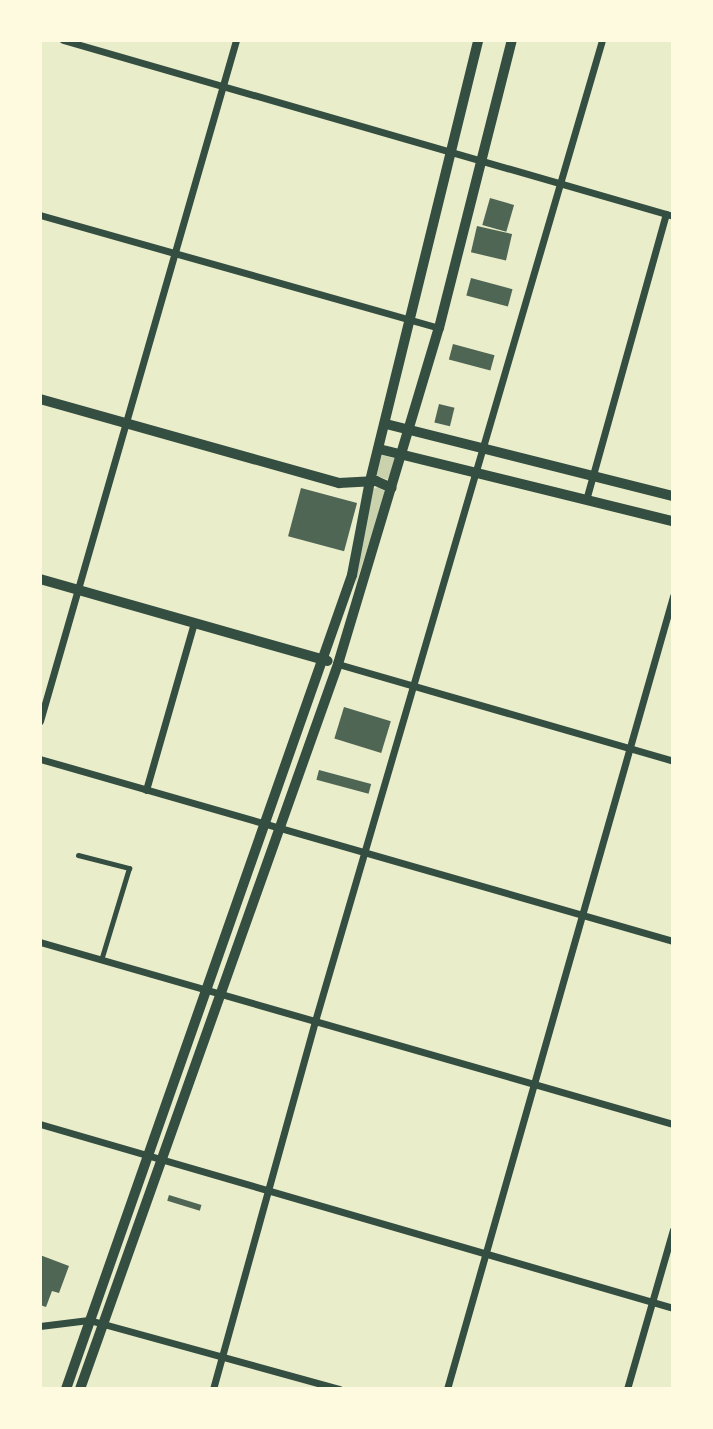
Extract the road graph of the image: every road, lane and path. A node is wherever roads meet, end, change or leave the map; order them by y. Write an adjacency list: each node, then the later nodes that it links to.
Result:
1 (63, 40): 6 (street)
2 (236, 40): 6 (street)
3 (478, 40): 7 (main road)
4 (512, 40): 8 (main road)
5 (602, 40): 9 (street)
6 (223, 87): 7 (street); 12 (street)
7 (454, 153): 8 (street); 13 (main road)
8 (484, 163): 9 (street); 14 (main road)
9 (562, 183): 11 (street); 19 (street)
10 (40, 215): 12 (street)
11 (669, 215): 23 (street)
12 (172, 254): 13 (street); 16 (street)
13 (413, 322): 14 (street); 17 (main road)
14 (439, 328): 18 (main road)
15 (40, 399): 16 (main road)
16 (125, 423): 24 (main road); 30 (street)
17 (386, 424): 18 (main road); 20 (main road)
18 (410, 430): 19 (main road); 21 (main road)
19 (484, 448): 22 (street); 23 (main road)
20 (379, 449): 21 (main road); 24 (main road)
21 (403, 455): 22 (main road); 25 (main road)
22 (477, 473): 27 (main road); 35 (street)
23 (593, 476): 26 (main road); 27 (street)
24 (370, 481): 25 (main road); 33 (main road)
25 (392, 488): 34 (main road)
26 (673, 496)
27 (586, 500): 28 (main road)
28 (673, 521)
29 (40, 579): 30 (main road)
30 (79, 590): 32 (main road); 36 (street)
31 (673, 596): 37 (street)
32 (194, 623): 33 (main road); 40 (street)
33 (325, 660): 34 (main road); 41 (main road)
34 (338, 664): 35 (street); 42 (main road)
35 (415, 686): 37 (street); 43 (street)
36 (40, 721)
37 (630, 748): 39 (street); 45 (street)
38 (40, 759): 40 (street)
39 (673, 761)
40 (146, 790): 41 (street)
41 (265, 823): 42 (street); 49 (main road)
42 (279, 828): 43 (street); 50 (main road)
43 (365, 853): 45 (street); 51 (street)
44 (78, 855): 48 (street)
45 (583, 915): 46 (street); 52 (street)
46 (673, 941)
47 (40, 942): 48 (street)
48 (101, 960): 49 (street)
49 (205, 990): 50 (street); 55 (main road)
50 (218, 993): 51 (street); 56 (main road)
51 (315, 1021): 52 (street); 57 (street)
52 (534, 1084): 54 (street); 59 (street)
53 (40, 1124): 55 (street)
54 (673, 1124)
55 (147, 1154): 56 (street); 62 (main road)
56 (158, 1158): 57 (street); 63 (main road)
57 (268, 1189): 59 (street); 65 (street)
58 (673, 1230): 60 (street)
59 (486, 1252): 60 (street); 70 (street)
60 (652, 1302): 61 (street); 71 (street)
61 (673, 1308)
62 (89, 1320): 63 (street); 64 (street); 66 (main road)
63 (103, 1324): 65 (street); 67 (main road)
64 (40, 1326)
65 (221, 1357): 68 (street); 69 (street)
66 (66, 1389)
67 (80, 1389)
68 (213, 1389)
69 (340, 1389)
70 (447, 1389)
71 (627, 1389)

